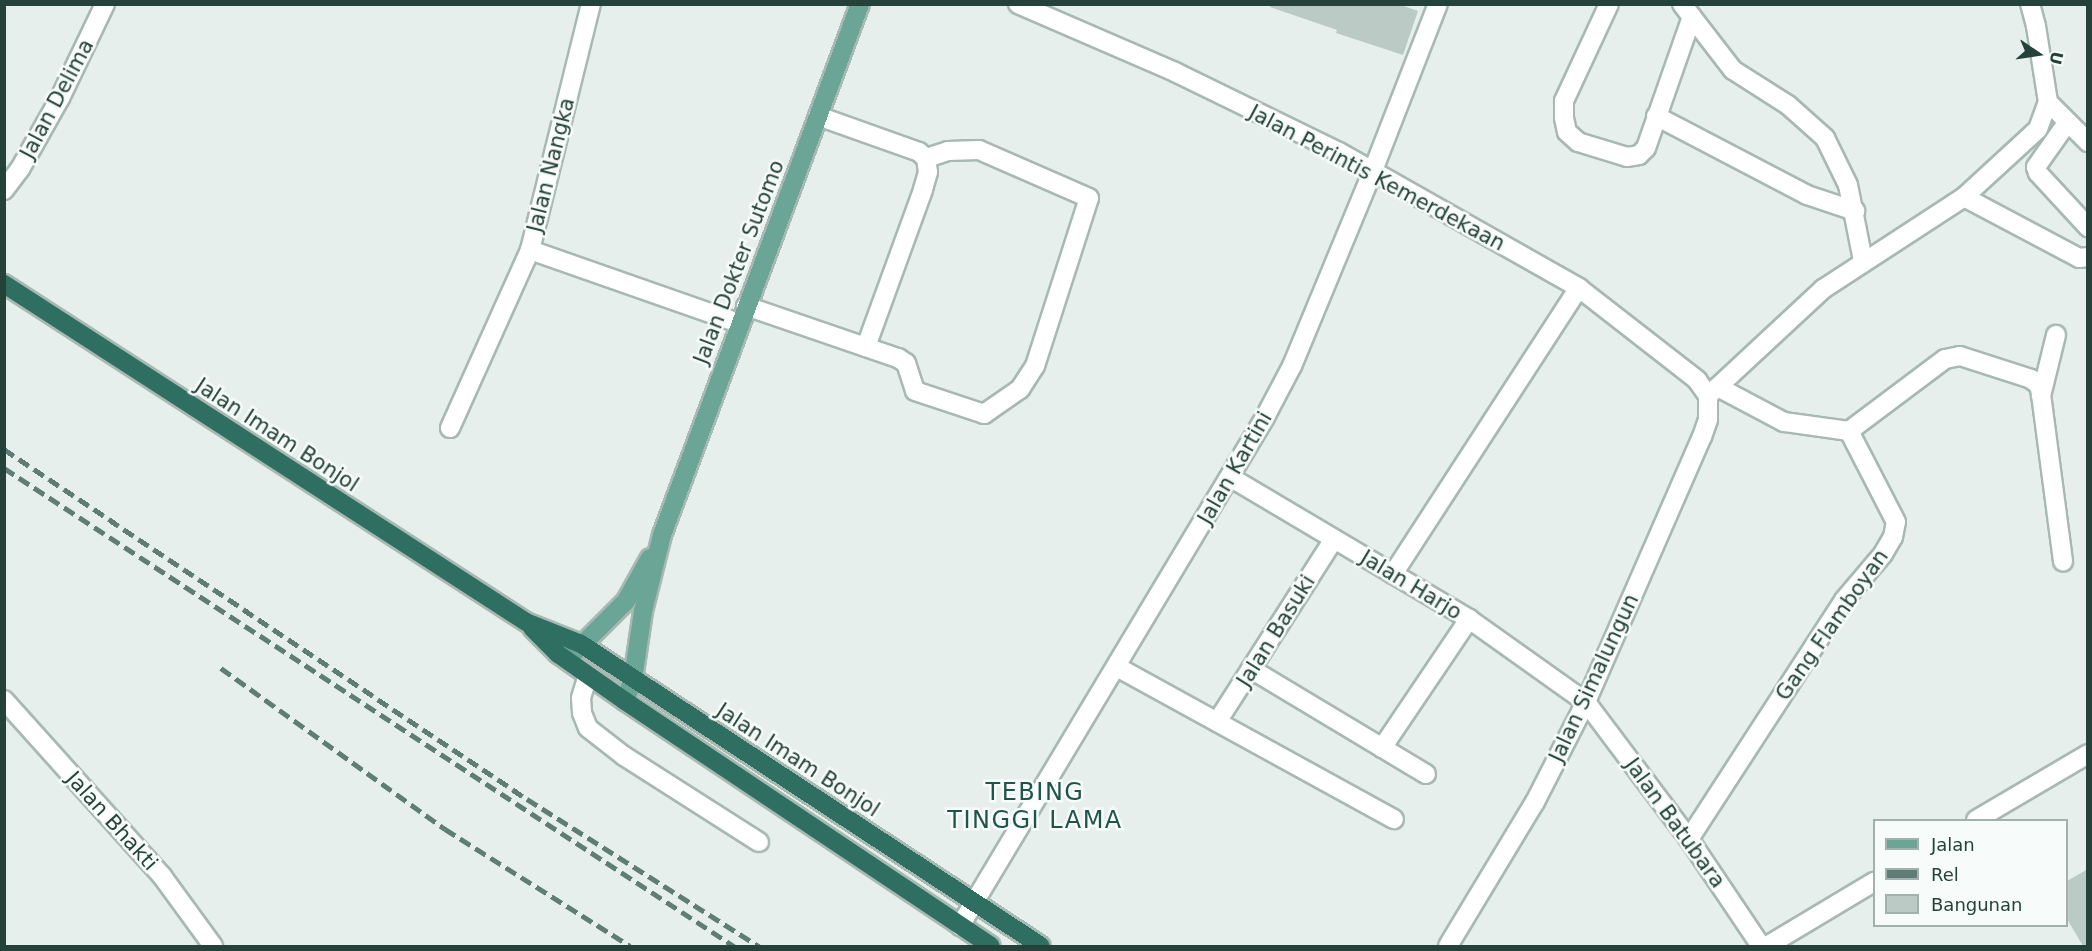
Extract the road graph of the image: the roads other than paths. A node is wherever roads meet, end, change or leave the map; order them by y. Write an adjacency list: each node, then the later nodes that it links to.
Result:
1 (105, 4): 16 (street, Jalan Delima)
2 (591, 4): 20 (street, Jalan Nangka)
3 (860, 4): 10 (main road, Jalan Dokter Sutomo)
4 (1018, 4): 15 (street, Jalan Perintis Kemerdekaan)
5 (1438, 4): 15 (street, Jalan Kartini)
6 (1609, 4): 11 (street)
7 (2030, 4): 9 (street)
8 (1687, 11): 11 (street); 18 (street)
9 (2048, 102): 12 (street); 17 (street)
10 (818, 116): 14 (street); 25 (main road, Jalan Dokter Sutomo)
11 (1656, 116): 18 (street)
12 (2067, 123): 13 (street); 19 (street)
13 (2088, 142)
14 (926, 158): 28 (street); 28 (street)
15 (1372, 173): 24 (street, Jalan Perintis Kemerdekaan); 33 (street, Jalan Kartini)
16 (4, 190)
17 (1964, 197): 21 (street); 22 (street)
18 (1855, 211): 22 (street)
19 (2088, 227)
20 (530, 250): 26 (street, Jalan Nangka); 31 (street)
21 (2088, 257)
22 (1863, 261): 29 (street)
23 (4, 284): 39 (highway, Jalan Imam Bonjol)
24 (1579, 288): 29 (street, Jalan Perintis Kemerdekaan); 37 (street)
25 (746, 306): 26 (main road, Jalan Dokter Sutomo); 28 (street)
26 (740, 323): 34 (main road, Jalan Dokter Sutomo)
27 (2056, 334): 30 (street)
28 (866, 347)
29 (1713, 392): 32 (street); 48 (street, Jalan Simalungun)
30 (2041, 396): 32 (street); 36 (street)
31 (450, 428)
32 (1849, 430): 55 (street, Gang Flamboyan)
33 (1230, 477): 35 (street, Jalan Harjo); 42 (street, Jalan Kartini)
34 (662, 535): 40 (main road, Jalan Dokter Sutomo); 45 (main road, Jalan Dokter Sutomo)
35 (1334, 539): 37 (street, Jalan Harjo); 43 (street, Jalan Basuki)
36 (2063, 562)
37 (1394, 574): 38 (street, Jalan Harjo)
38 (1469, 619): 48 (street, Jalan Harjo); 50 (street)
39 (526, 622): 40 (highway, Jalan Imam Bonjol); 41 (highway, Jalan Imam Bonjol)
40 (581, 644): 41 (main road, Jalan Dokter Sutomo); 45 (highway, Jalan Imam Bonjol)
41 (567, 660): 44 (highway, Jalan Imam Bonjol)
42 (1117, 667): 49 (street); 58 (street, Jalan Kartini)
43 (1251, 669): 49 (street, Jalan Basuki); 50 (street)
44 (588, 675): 47 (highway, Jalan Imam Bonjol); 56 (street)
45 (633, 679): 47 (main road, Jalan Dokter Sutomo); 58 (highway, Jalan Imam Bonjol)
46 (4, 700): 60 (street, Jalan Bhakti)
47 (625, 701): 59 (highway, Jalan Imam Bonjol)
48 (1586, 702): 55 (street, Jalan Batubara); 63 (street, Jalan Simalungun)
49 (1217, 722): 53 (street)
50 (1382, 748): 52 (street)
51 (2088, 754): 54 (street)
52 (1426, 774)
53 (1394, 819)
54 (1978, 819)
55 (1689, 839): 64 (street, Jalan Batubara)
56 (759, 842)
57 (1873, 883): 65 (street)
58 (974, 903): 59 (street, Jalan Kartini); 62 (highway, Jalan Imam Bonjol)
59 (960, 926): 61 (highway, Jalan Imam Bonjol)
60 (213, 946)
61 (992, 946)
62 (1041, 946)
63 (1448, 946)
64 (1761, 946)
65 (1767, 946)

